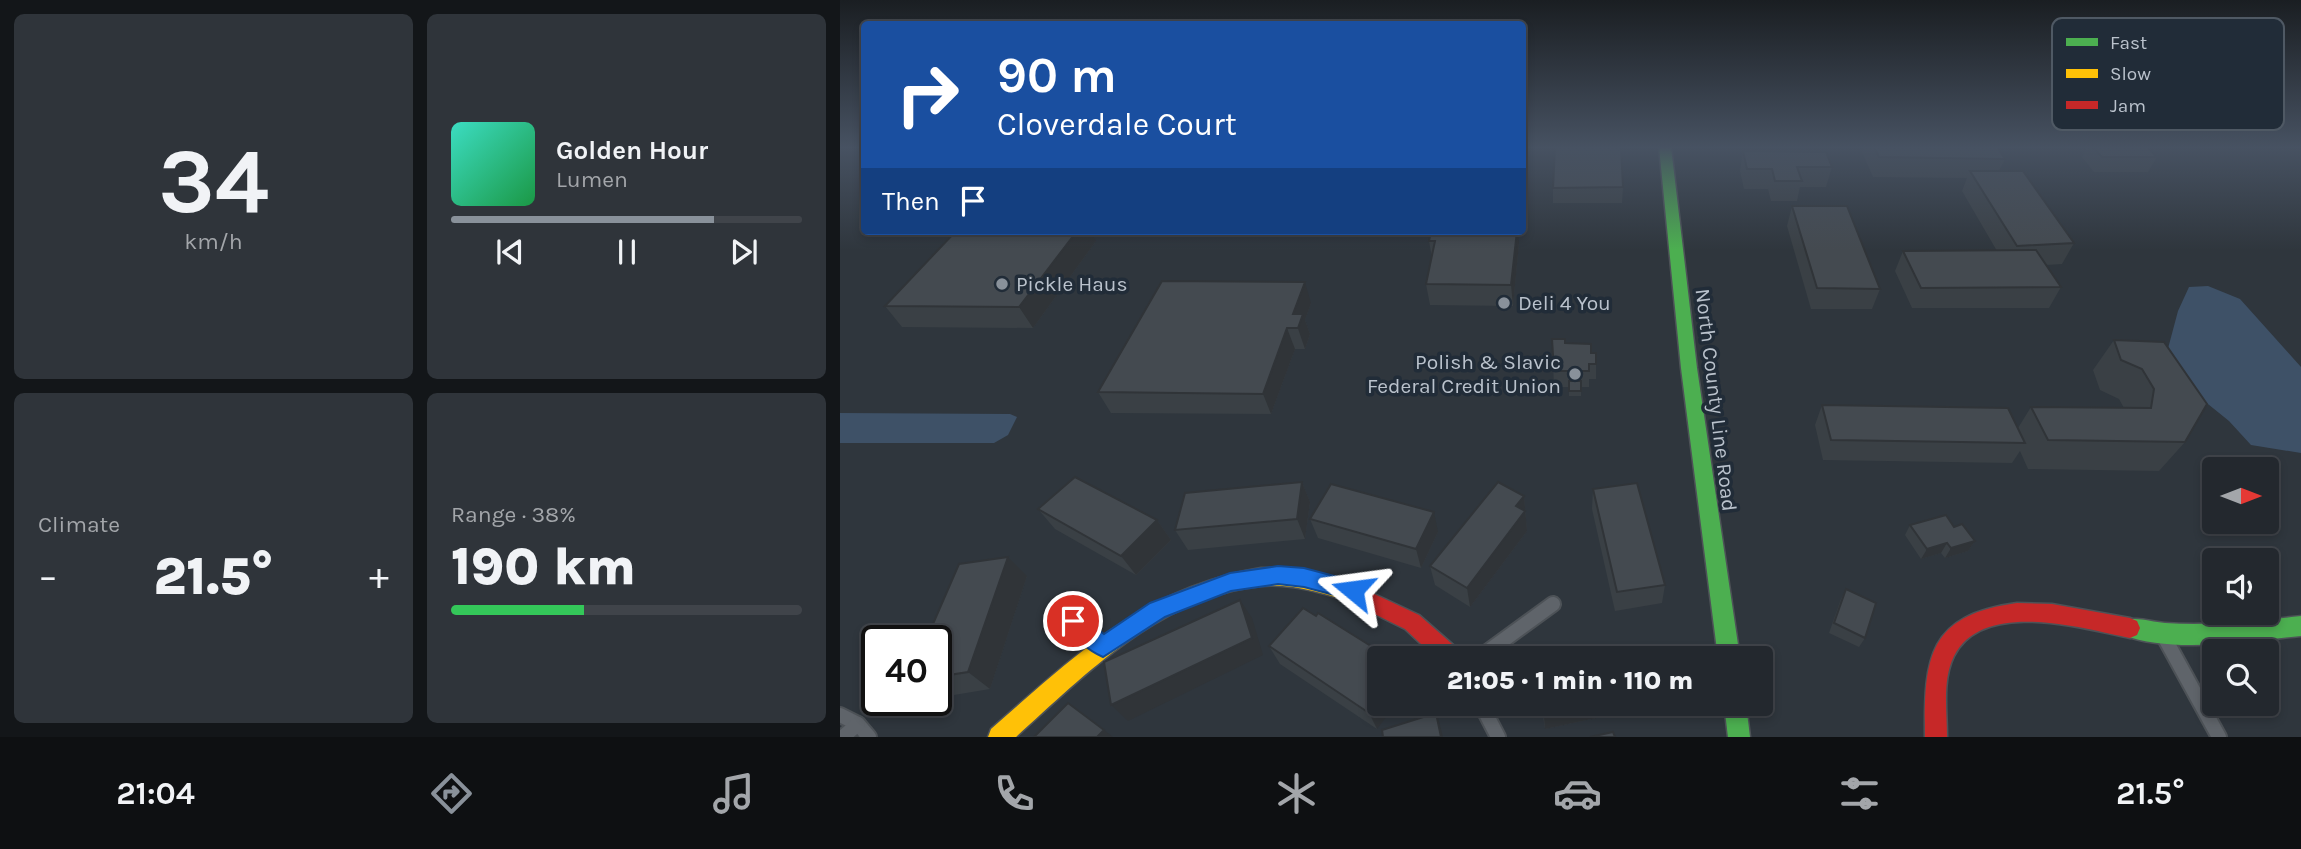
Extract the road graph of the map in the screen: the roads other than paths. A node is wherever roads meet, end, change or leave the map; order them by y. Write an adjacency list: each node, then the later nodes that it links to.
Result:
1 (1669, 181): 9 (street, North County Line Road)
2 (1553, 604): 8 (street)
3 (1073, 621): 6 (street)
4 (2301, 626): 5 (street)
5 (2162, 633): 19 (street); 20 (street)
6 (1103, 646): 7 (street); 16 (street)
7 (1438, 646)
8 (1495, 646)
9 (1727, 646)
10 (840, 715): 13 (street)
11 (1487, 716): 17 (street)
12 (1736, 716): 18 (street)
13 (858, 724): 14 (street); 15 (street)
14 (843, 737)
15 (869, 737)
16 (999, 737)
17 (1498, 737)
18 (1739, 737)
19 (1936, 737)
20 (2219, 737)

